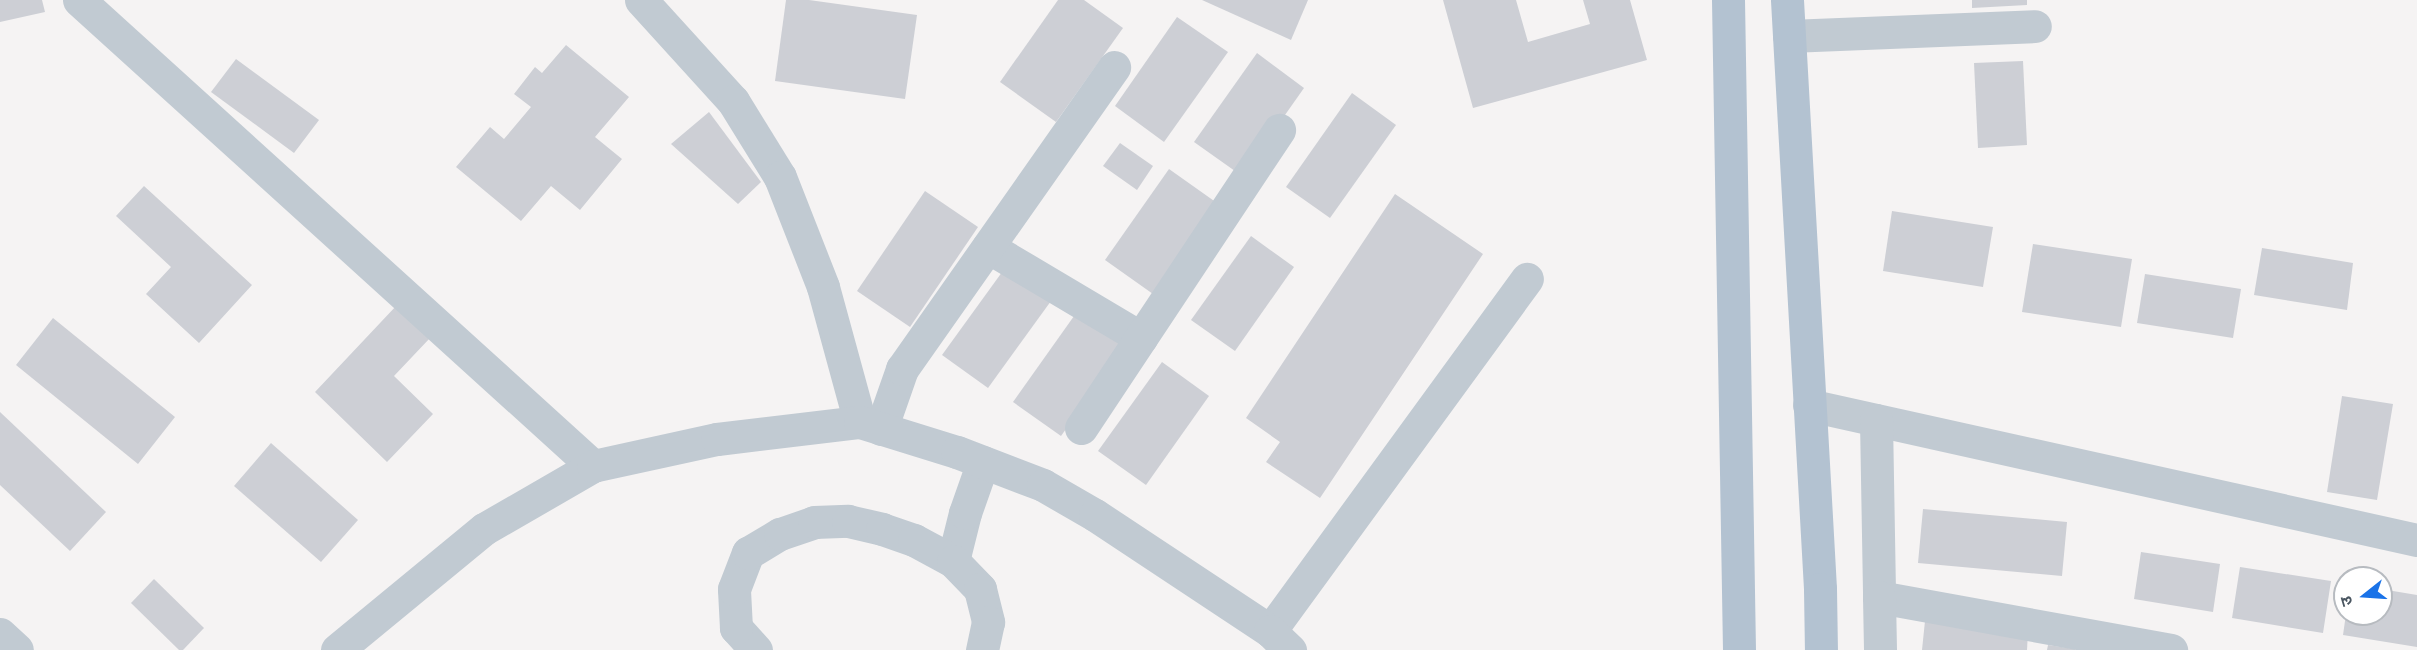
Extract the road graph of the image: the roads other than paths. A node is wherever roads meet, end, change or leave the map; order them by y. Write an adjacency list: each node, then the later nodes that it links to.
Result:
1 (79, 0): 17 (street)
2 (641, 0): 14 (street)
3 (1728, 0): 27 (main road)
4 (1787, 0): 6 (main road)
5 (2036, 26): 6 (street)
6 (1790, 36): 12 (main road)
7 (1114, 67): 9 (street)
8 (1279, 130): 11 (street)
9 (988, 247): 11 (street); 14 (street)
10 (1527, 279): 22 (street)
11 (1141, 338): 15 (street)
12 (1809, 405): 13 (street); 28 (main road)
13 (1876, 420): 18 (street); 20 (street)
14 (870, 425): 16 (street); 17 (street)
15 (1081, 428)
16 (983, 462): 19 (street); 22 (street)
17 (593, 466): 24 (street)
18 (2417, 540)
19 (953, 561): 25 (street); 26 (street)
20 (1879, 597): 29 (street); 30 (street)
21 (0, 634): 23 (street)
22 (1280, 640)
23 (17, 650)
24 (337, 650)
25 (756, 650)
26 (982, 650)
27 (1739, 650)
28 (1821, 650)
29 (1880, 650)
30 (2171, 650)

